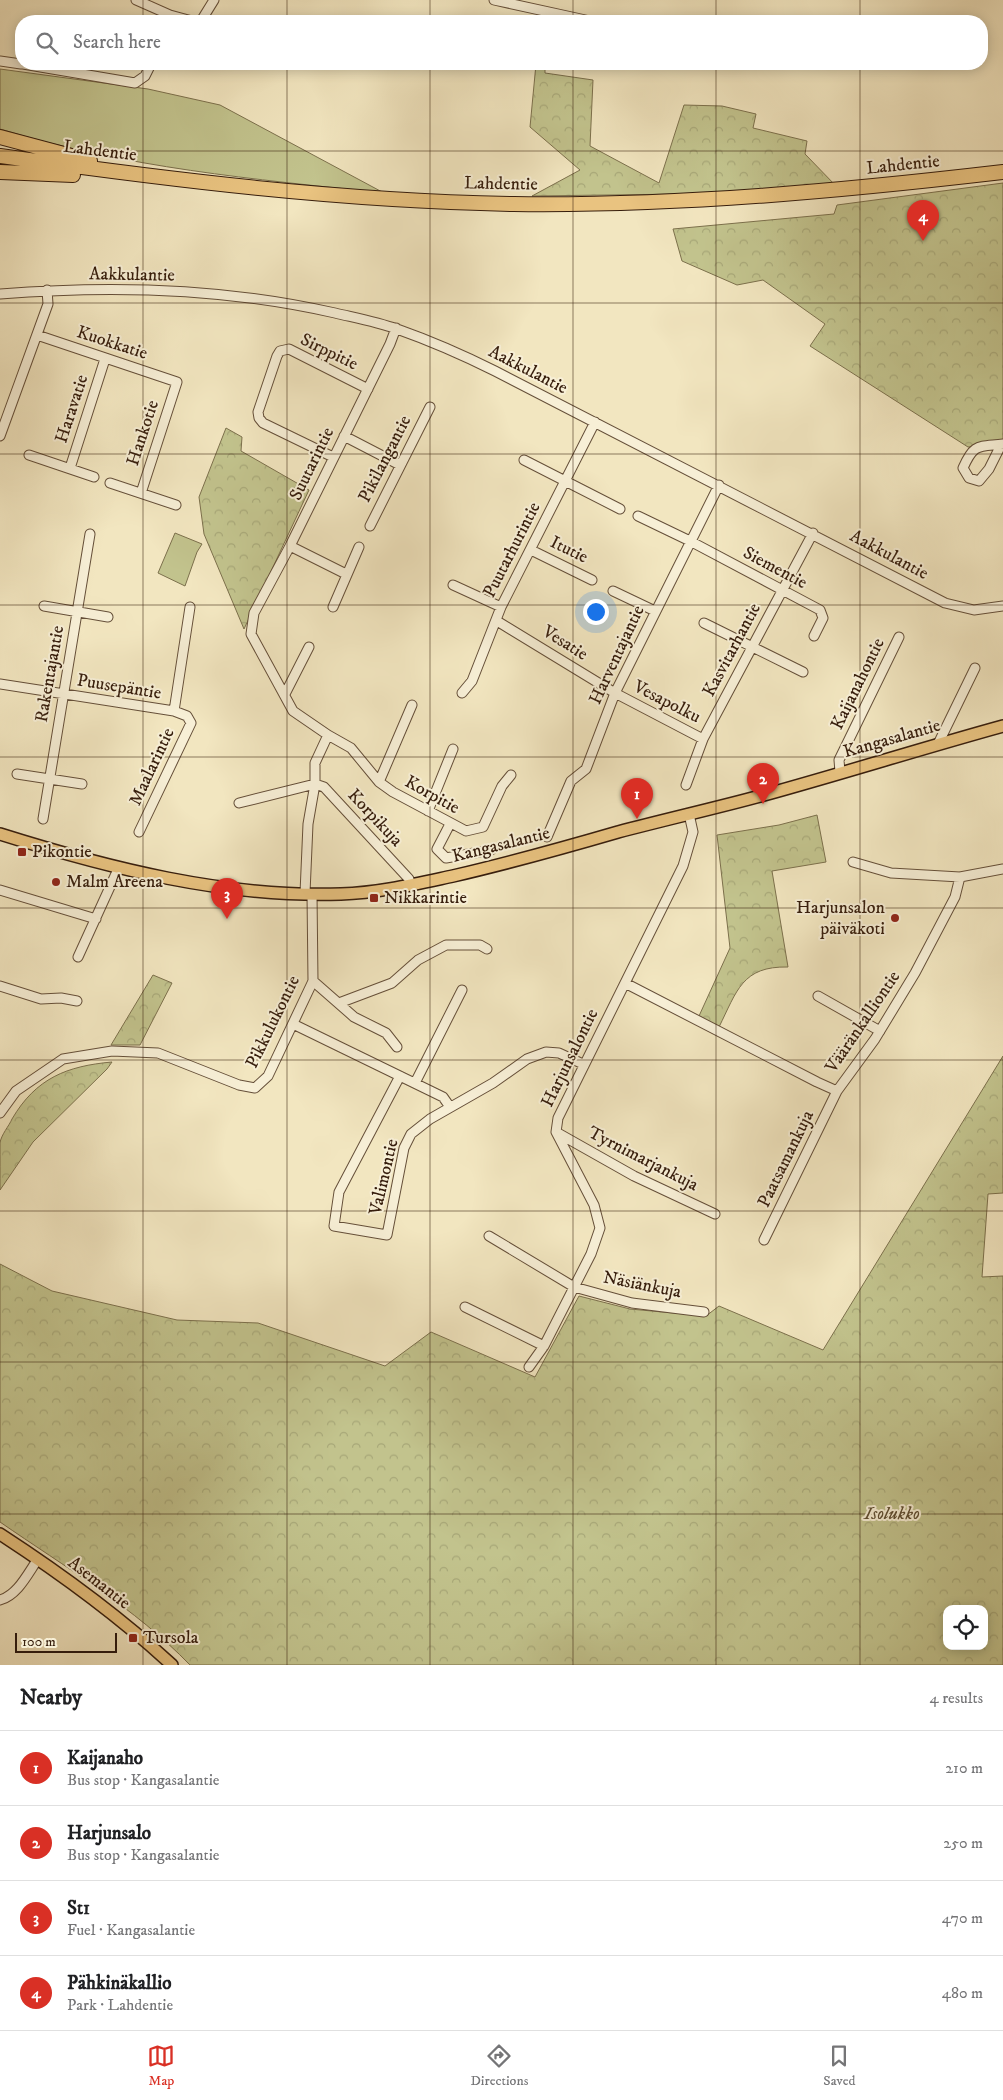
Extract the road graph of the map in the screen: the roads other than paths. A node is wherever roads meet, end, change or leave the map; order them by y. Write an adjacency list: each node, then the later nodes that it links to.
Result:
1 (136, 0): 4 (street)
2 (214, 0): 5 (street)
3 (494, 0): 6 (street)
4 (164, 15)
5 (205, 15)
6 (563, 15)
7 (0, 61): 8 (street)
8 (15, 63)
9 (58, 70): 10 (street)
10 (148, 70)
11 (0, 137): 15 (highway)
12 (0, 156): 15 (highway, Lahdentie)
13 (0, 172): 15 (highway)
14 (1003, 172): 15 (highway, Lahdentie)
15 (218, 185)
16 (47, 290): 17 (street, Aakkulantie); 18 (street, Aakkulantie); 19 (street)
17 (0, 294)
18 (396, 328): 22 (street, Suutarintie); 24 (street, Aakkulantie)
19 (37, 336): 20 (street, Kuokkatie); 25 (street)
20 (105, 359): 21 (street, Kuokkatie); 32 (street, Haravatie)
21 (177, 382): 37 (street, Hankotie)
22 (368, 389): 26 (street, Suutarintie); 29 (street, Sirppitie)
23 (430, 407): 31 (street, Pikilangantie)
24 (595, 422): 34 (street, Puutarhurintie); 36 (street, Aakkulantie)
25 (0, 436)
26 (344, 436): 29 (street, Suutarintie); 31 (street)
27 (1002, 444): 27 (street)
28 (29, 455): 32 (street, Haravatie)
29 (333, 457): 45 (street, Suutarintie)
30 (524, 460): 34 (street)
31 (400, 465): 41 (street, Pikilangantie)
32 (70, 468): 33 (street, Haravatie)
33 (94, 477)
34 (566, 479): 39 (street); 47 (street, Puutarhurintie)
35 (110, 484): 37 (street, Hankotie)
36 (719, 485): 42 (street, Aakkulantie); 44 (street, Harventajantie)
37 (141, 493): 38 (street, Hankotie)
38 (176, 506)
39 (620, 509)
40 (638, 516): 44 (street, Siementie)
41 (370, 526)
42 (813, 533): 51 (street, Kasvitarhantie); 54 (street, Aakkulantie)
43 (90, 534): 59 (street, Rakentajantie)
44 (690, 541): 51 (street, Siementie); 58 (street, Harventajantie)
45 (290, 546): 48 (street); 60 (street, Suutarintie)
46 (359, 547): 48 (street)
47 (531, 550): 49 (street, Itutie); 57 (street, Puutarhurintie)
48 (346, 574): 56 (street)
49 (592, 580)
50 (453, 585): 57 (street)
51 (782, 590): 64 (street, Siementie); 67 (street, Kasvitarhantie)
52 (613, 591): 58 (street)
53 (44, 606): 59 (street)
54 (1003, 606)
55 (190, 607): 76 (street, Maalarintie)
56 (333, 607)
57 (500, 607): 62 (street, Puutarhurintie)
58 (656, 611): 74 (street, Harventajantie)
59 (77, 612): 61 (street); 72 (street, Rakentajantie)
60 (254, 613): 73 (street, Korpitie)
61 (108, 617)
62 (496, 621): 71 (street, Puutarhurintie); 74 (street, Vesatie)
63 (704, 623): 67 (street)
64 (814, 636)
65 (899, 637): 82 (street, Kaijanahontie)
66 (309, 647): 73 (street)
67 (754, 647): 69 (street); 79 (street, Kasvitarhantie)
68 (975, 668): 80 (street)
69 (803, 672)
70 (0, 684): 72 (street, Puusepäntie)
71 (462, 693)
72 (63, 694): 76 (street, Puusepäntie); 85 (street, Rakentajantie)
73 (285, 694): 78 (street, Korpitie)
74 (615, 694): 79 (street, Vesapolku); 97 (street, Harventajantie)
75 (412, 705): 86 (street)
76 (174, 711): 95 (street, Maalarintie)
77 (1003, 726): 80 (main road, Kangasalantie)
78 (328, 735): 86 (street, Korpitie); 88 (street)
79 (703, 739): 89 (street, Kasvitarhantie)
80 (938, 744): 82 (main road, Kangasalantie)
81 (453, 749): 91 (street)
82 (840, 772): 92 (main road, Kangasalantie)
83 (17, 774): 85 (street)
84 (511, 775): 94 (street, Korpitie)
85 (48, 778): 87 (street); 93 (street, Rakentajantie)
86 (379, 782): 91 (street, Korpitie)
87 (82, 784)
88 (316, 784): 90 (street); 103 (street, Korpikuja); 105 (street)
89 (686, 785)
90 (239, 802)
91 (428, 811): 94 (street, Korpitie)
92 (689, 814): 105 (main road, Kangasalantie); 110 (street, Harjunsalontie)
93 (43, 819)
94 (450, 824): 98 (street)
95 (139, 832)
96 (0, 834): 100 (main road, Kangasalantie)
97 (547, 837)
98 (491, 850)
99 (853, 862): 102 (street)
100 (119, 867): 105 (main road, Kangasalantie); 106 (street)
101 (1003, 869): 102 (street)
102 (960, 877): 117 (street, Vääränkalliontie)
103 (409, 879)
104 (0, 890): 106 (street)
105 (308, 893): 109 (street, Pikkulukontie)
106 (96, 919): 108 (street)
107 (487, 949): 115 (street)
108 (78, 957)
109 (313, 981): 115 (street); 116 (street, Pikkulukontie)
110 (625, 983): 119 (street, Harjunsalontie); 122 (street, Vääränkalliontie)
111 (0, 986): 114 (street)
112 (462, 990): 121 (street)
113 (818, 996): 117 (street)
114 (76, 1001)
115 (339, 1003): 118 (street)
116 (293, 1024): 120 (street); 124 (street, Pikkulukontie)
117 (880, 1031): 122 (street, Vääränkalliontie)
118 (397, 1046)
119 (583, 1064): 123 (street, Valimontie); 125 (street, Harjunsalontie)
120 (400, 1076): 121 (street); 123 (street, Valimontie)
121 (415, 1083): 123 (street)
122 (837, 1091): 128 (street, Paatsamankuja)
123 (450, 1108)
124 (0, 1113)
125 (556, 1132): 126 (street, Tyrnimarjankuja); 129 (street, Harjunsalontie)
126 (715, 1214)
127 (489, 1236): 129 (street, Näsiänkuja)
128 (764, 1240)
129 (574, 1287): 131 (street, Näsiänkuja); 132 (street, Harjunsalontie)
130 (465, 1307): 132 (street)
131 (704, 1312)
132 (544, 1346): 133 (street, Harjunsalontie)
133 (529, 1367)
134 (0, 1534): 135 (main road, Asemantie)
135 (38, 1559): 136 (street); 137 (main road, Asemantie)
136 (0, 1600)
137 (172, 1665)

